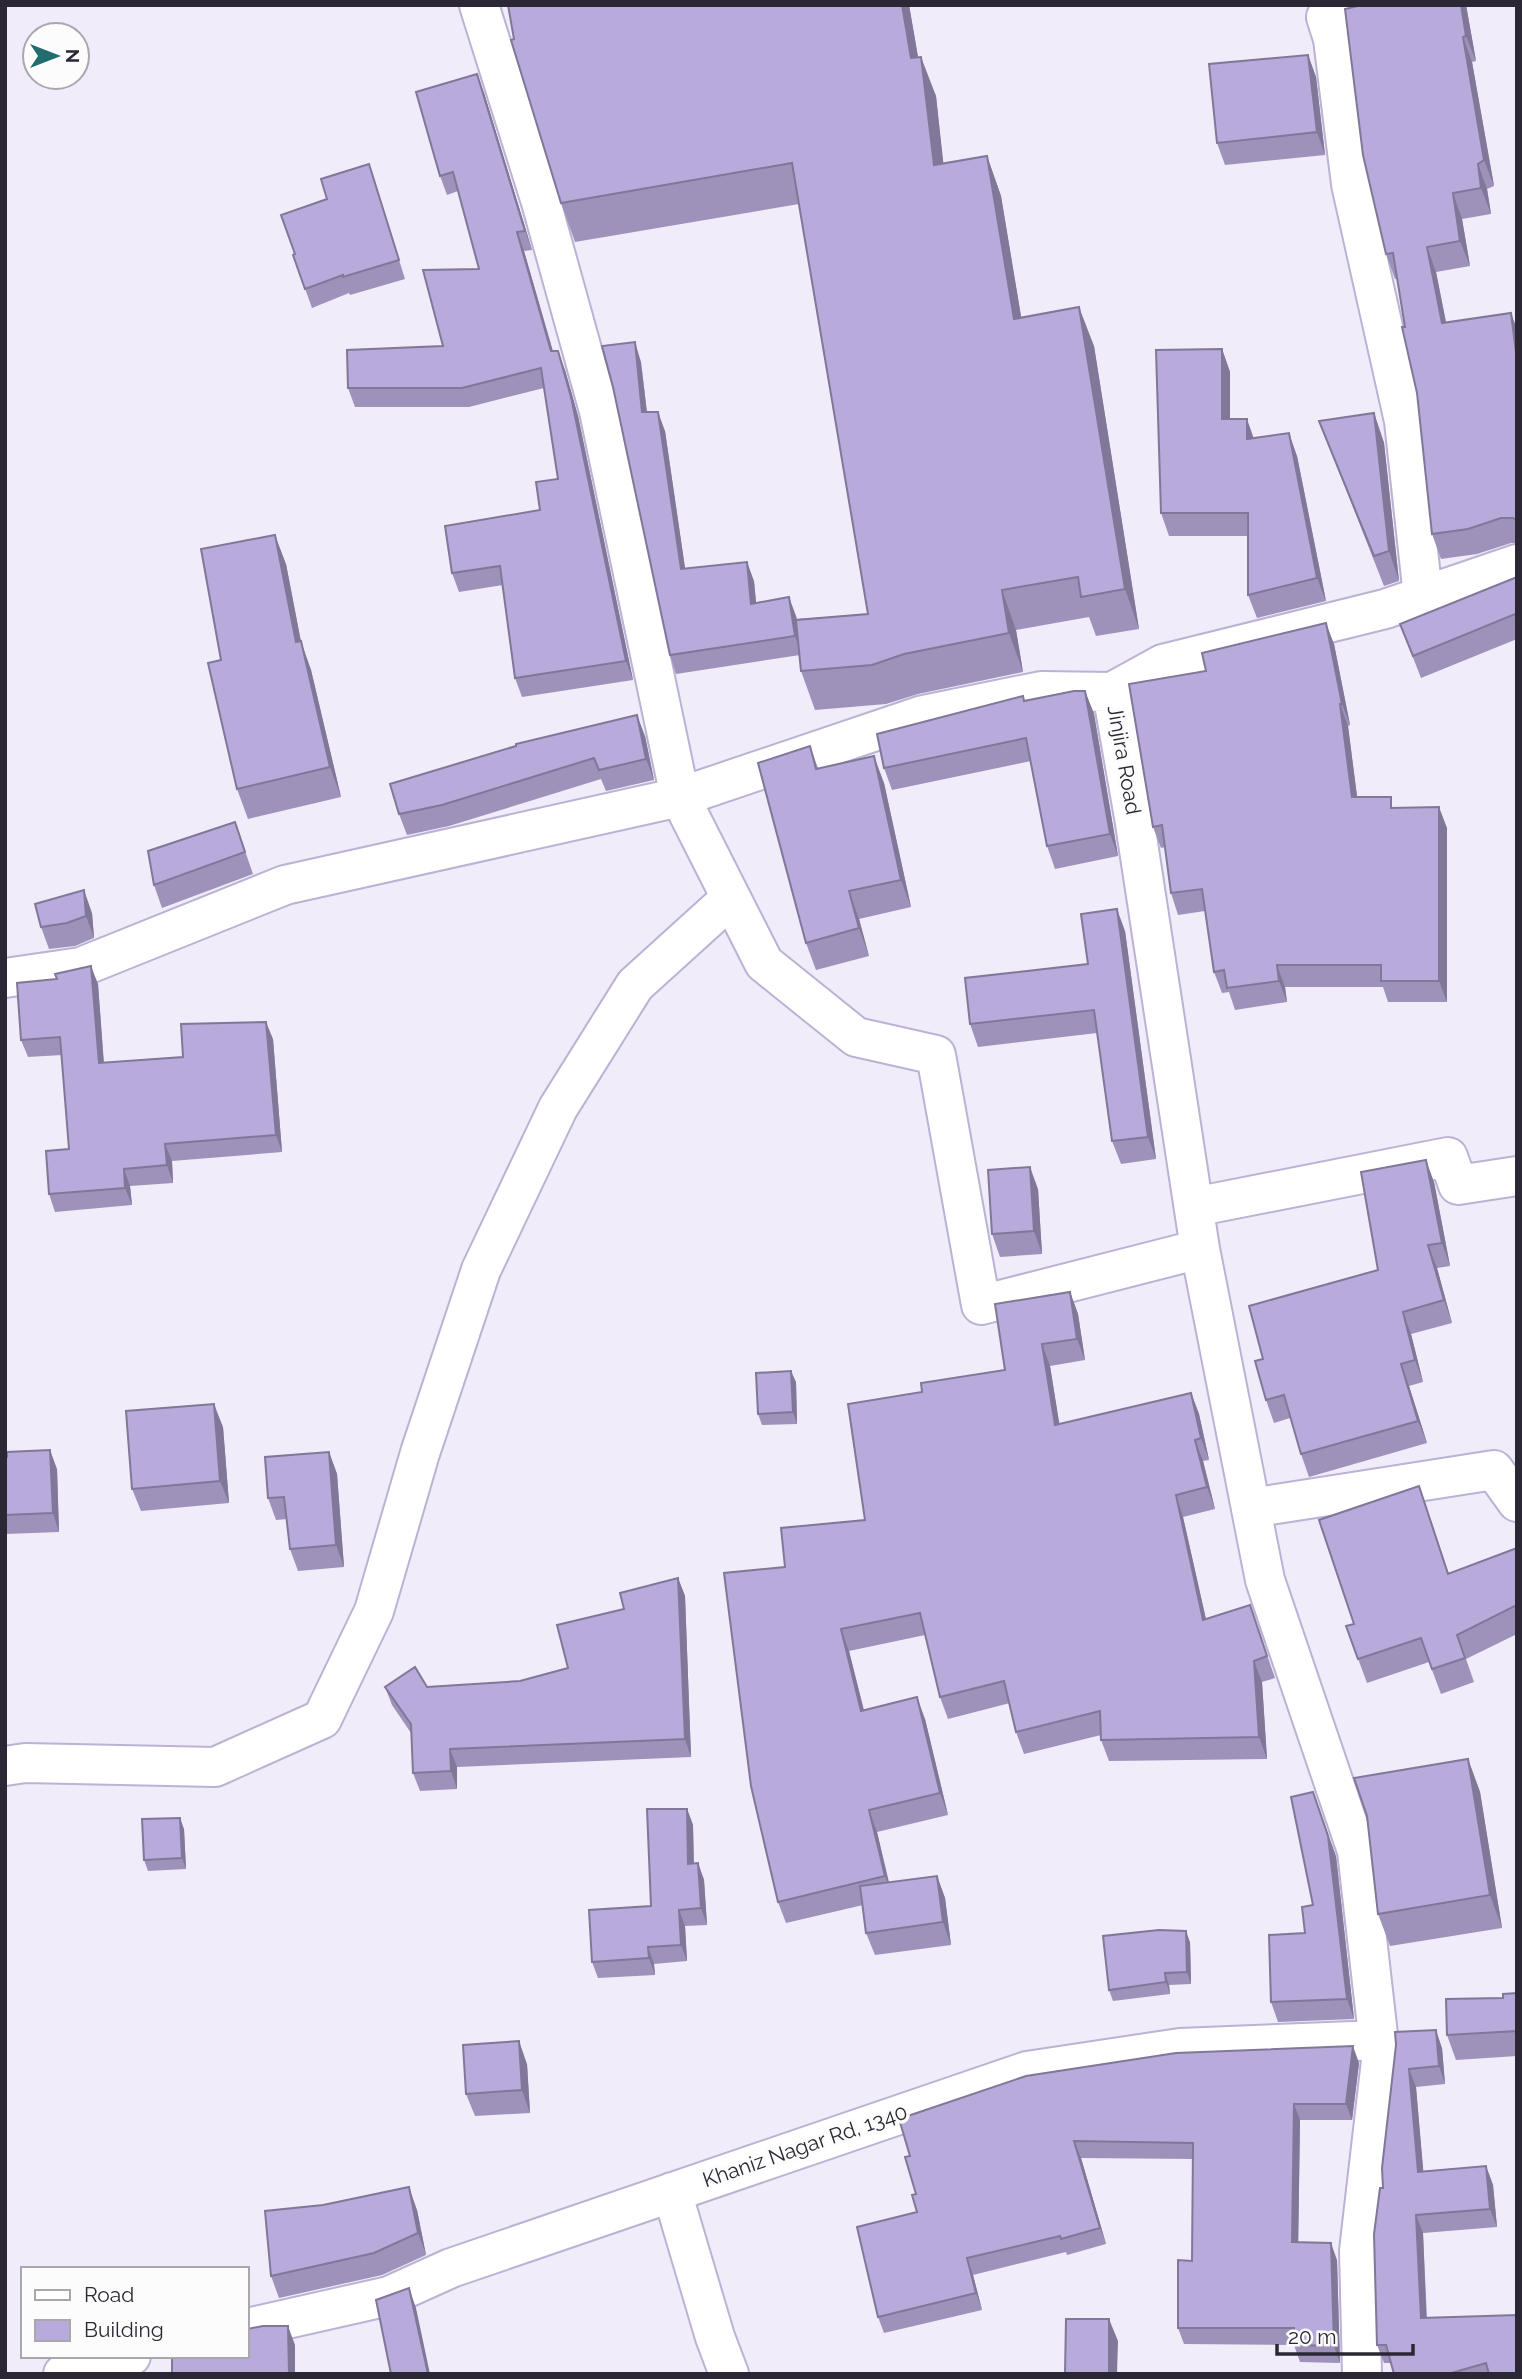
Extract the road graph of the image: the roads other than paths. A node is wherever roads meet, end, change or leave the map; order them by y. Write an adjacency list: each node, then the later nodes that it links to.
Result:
1 (479, 5): 6 (street)
2 (1387, 5): 4 (street)
3 (1517, 564): 4 (street, Jinjira Road)
4 (1423, 596): 5 (street, Jinjira Road)
5 (1112, 692): 6 (street); 10 (street, Jinjira Road)
6 (680, 797): 7 (street); 8 (street)
7 (731, 898): 11 (street); 14 (street)
8 (5, 978)
9 (1517, 1176): 10 (street)
10 (1194, 1207): 11 (street, Jinjira Road)
11 (1200, 1249): 13 (street, Jinjira Road)
12 (1517, 1502): 13 (street)
13 (1251, 1508): 15 (street, Jinjira Road)
14 (5, 1766)
15 (1378, 2040): 16 (street, Khaniz Nagar Rd, 1340); 21 (street, Jinjira Road)
16 (672, 2192): 17 (street, Khaniz Nagar Rd, 1340); 20 (street)
17 (248, 2328)
18 (123, 2358): 19 (street)
19 (63, 2374)
20 (729, 2374)
21 (1363, 2374)

